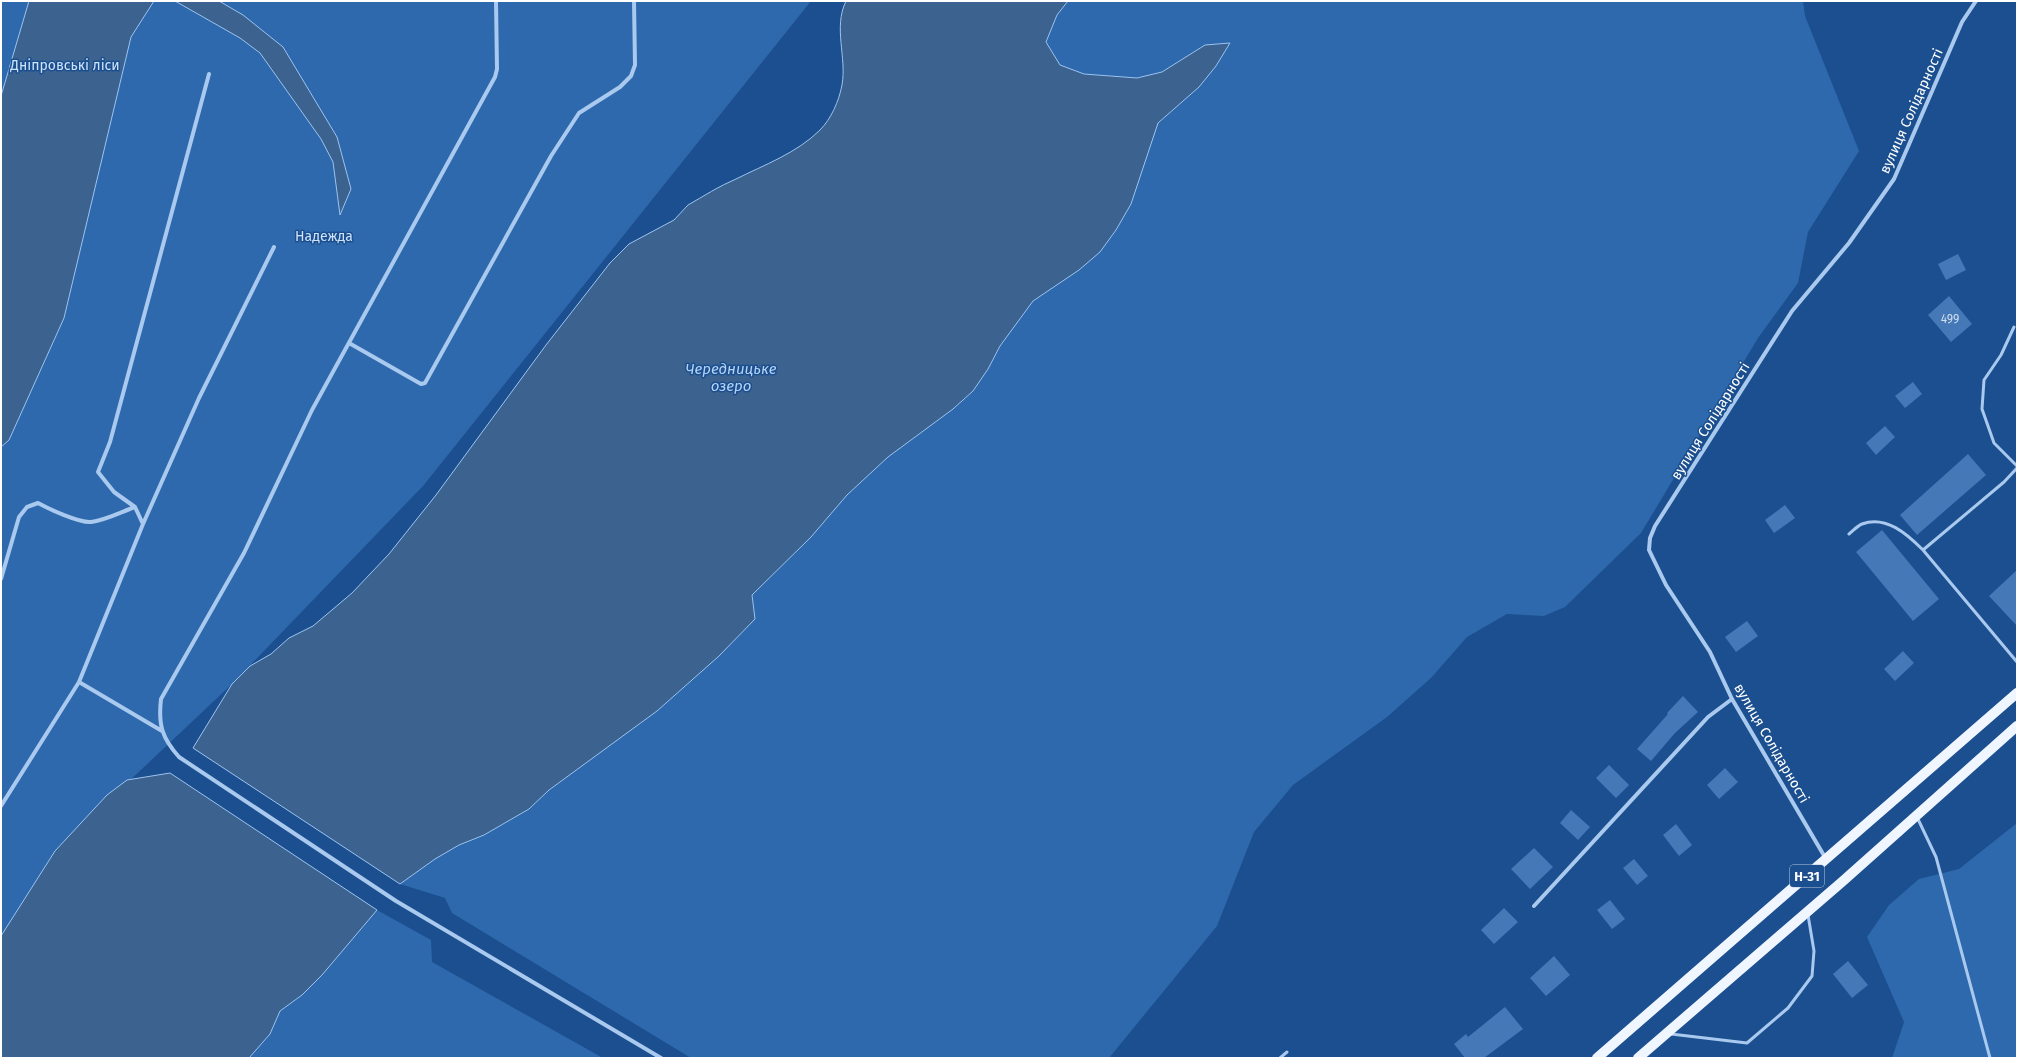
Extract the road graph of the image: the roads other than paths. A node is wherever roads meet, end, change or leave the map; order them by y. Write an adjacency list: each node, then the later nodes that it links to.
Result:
1 (496, 1): 7 (street)
2 (634, 1): 7 (street)
3 (1976, 1): 17 (street, вулиця Солідарності)
4 (209, 74): 9 (street)
5 (274, 247): 10 (street)
6 (2014, 327): 8 (lane)
7 (349, 343): 19 (street)
8 (2017, 467): 12 (lane)
9 (135, 506): 10 (street); 13 (street)
10 (143, 524): 15 (street)
11 (1849, 534): 12 (lane)
12 (1923, 550): 14 (lane)
13 (1, 580)
14 (2017, 662)
15 (79, 682): 19 (street); 20 (street)
16 (2017, 693): 22 (main road, Н-31)
17 (1732, 699): 22 (street, вулиця Солідарності); 23 (street)
18 (2017, 726): 21 (main road, Н-31)
19 (162, 731): 27 (street)
20 (1, 806)
21 (1916, 816): 24 (main road, Н-31); 31 (lane)
22 (1827, 859): 29 (main road, Н-31)
23 (1534, 906)
24 (1807, 912): 25 (main road, Н-31); 25 (lane)
25 (1667, 1033): 30 (main road, Н-31)
26 (1287, 1052): 28 (lane)
27 (661, 1058)
28 (1280, 1058)
29 (1597, 1058)
30 (1638, 1058)
31 (1990, 1058)

